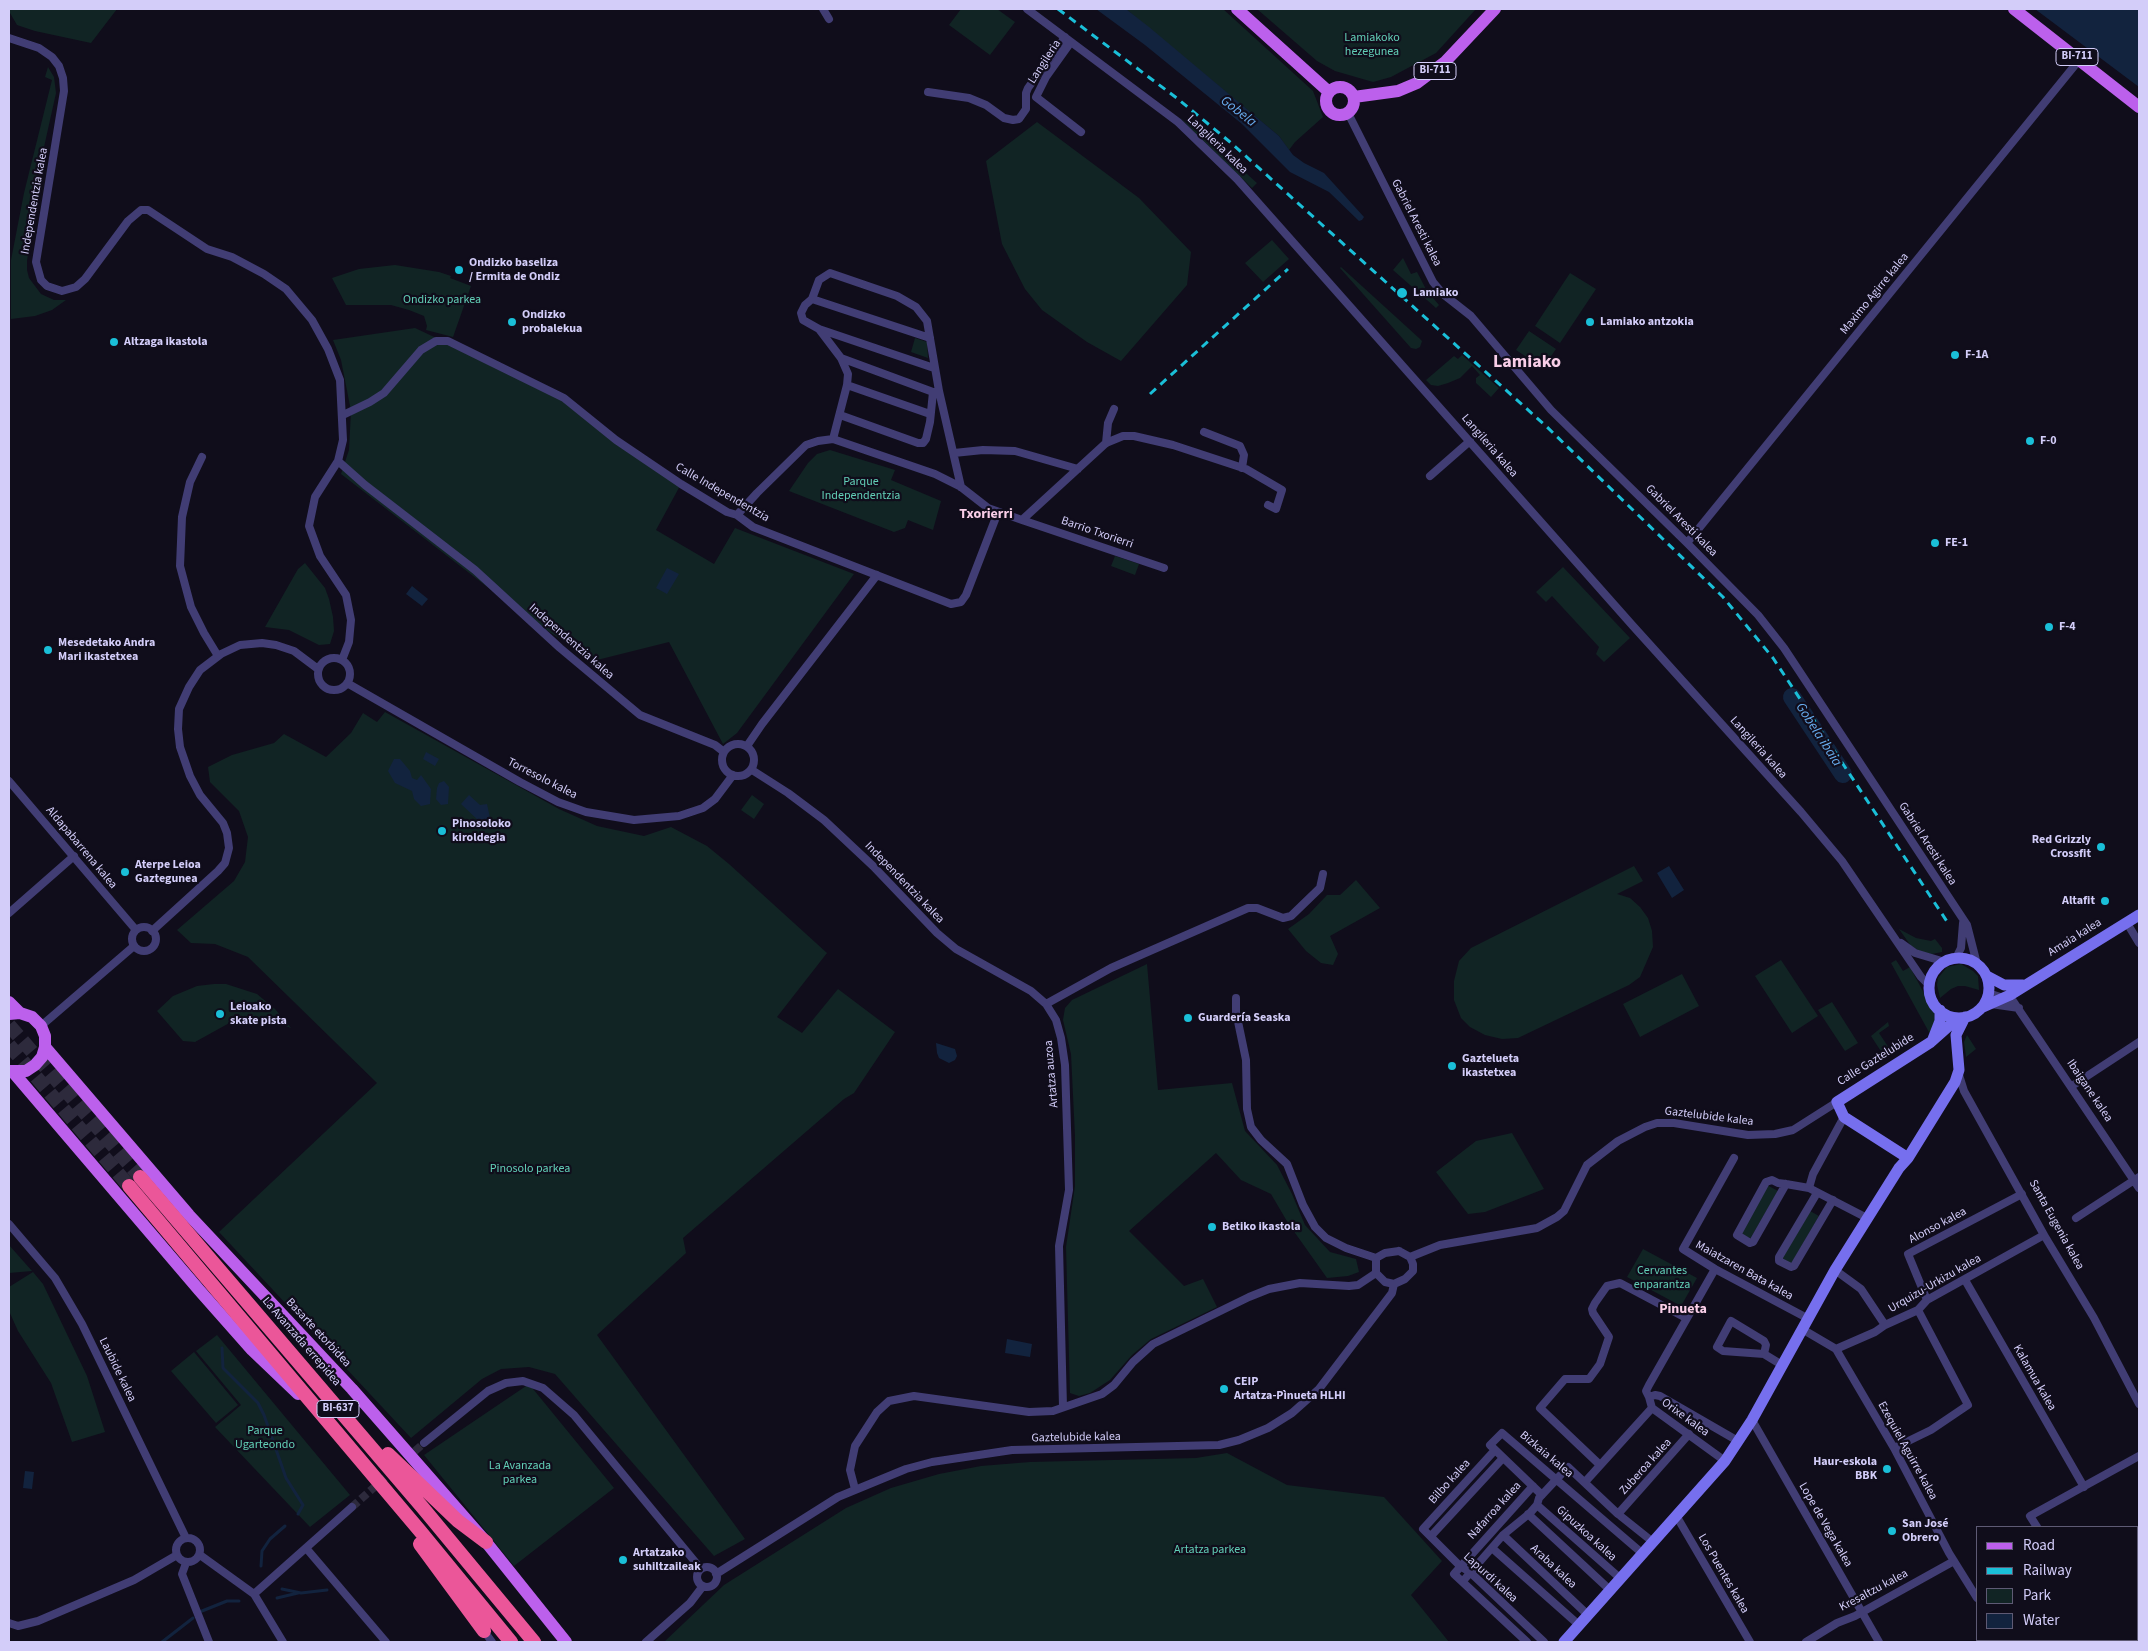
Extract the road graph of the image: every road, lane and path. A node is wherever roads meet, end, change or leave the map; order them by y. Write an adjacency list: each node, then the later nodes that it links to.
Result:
1 (823, 9): 6 (street)
2 (1027, 9): 8 (street, Langileria kalea)
3 (1237, 9): 11 (main road)
4 (1495, 9): 12 (main road, BI-711)
5 (2014, 9): 9 (main road, BI-711)
6 (830, 19)
7 (9, 38): 25 (street, Independentzia kalea)
8 (1068, 40): 10 (street); 15 (street, Langileria); 29 (street, Langileria kalea)
9 (2080, 59): 13 (main road, BI-711); 42 (street, Maximo Agirre kalea)
10 (928, 92)
11 (1329, 92): 12 (main road); 14 (main road)
12 (1354, 97): 14 (main road)
13 (2139, 107)
14 (1348, 113): 42 (street, Gabriel Aresti kalea)
15 (1081, 132)
16 (812, 299): 17 (street); 18 (street); 18 (street)
17 (819, 329): 19 (street); 20 (street)
18 (930, 338): 20 (street)
19 (841, 358): 21 (street); 22 (street)
20 (934, 368): 22 (street)
21 (847, 385): 24 (street); 26 (street)
22 (936, 392): 24 (street); 31 (street)
23 (1114, 410): 30 (street)
24 (930, 414): 26 (street)
25 (343, 415): 33 (street, Independentzia kalea); 40 (street, Calle Independentzia)
26 (840, 415): 28 (street)
27 (1204, 432): 34 (street)
28 (833, 439): 37 (street, Barrio Txorierri); 40 (street)
29 (1470, 441): 36 (street); 62 (street, Langileria kalea)
30 (1106, 443): 34 (street); 35 (street)
31 (954, 453): 35 (street); 37 (street)
32 (202, 457): 45 (street)
33 (338, 461): 46 (street); 50 (street, Independentzia kalea)
34 (1242, 468): 38 (street)
35 (1078, 469): 41 (street)
36 (1430, 476)
37 (961, 487): 39 (street, Barrio Txorierri)
38 (1268, 506)
39 (998, 512): 41 (street, Barrio Txorierri); 44 (street, Calle Independentzia)
40 (737, 515): 44 (street, Calle Independentzia)
41 (1022, 520): 43 (street, Barrio Txorierri)
42 (1687, 543): 58 (street, Gabriel Aresti kalea)
43 (1164, 568)
44 (877, 575): 49 (street)
45 (218, 656): 47 (street); 61 (street)
46 (342, 660): 47 (street); 48 (street)
47 (318, 669): 48 (street)
48 (347, 683): 52 (street, Torresolo kalea)
49 (747, 746): 50 (street); 51 (street)
50 (724, 752): 52 (street)
51 (752, 770): 52 (street); 74 (street, Independentzia kalea)
52 (733, 776)
53 (10, 786): 54 (street, Aldapabarrena kalea)
54 (74, 856): 56 (street); 60 (street, Aldapabarrena kalea)
55 (1323, 874): 74 (street)
56 (9, 913)
57 (2139, 915): 59 (street, Amaia kalea)
58 (1961, 916): 65 (street); 66 (street, Gabriel Aresti kalea)
59 (2126, 923): 63 (street); 68 (street, Amaia kalea)
60 (136, 930): 61 (street); 64 (street)
61 (152, 931): 64 (street)
62 (1894, 937): 65 (street, Langileria kalea); 69 (street, Langileria kalea)
63 (2139, 943)
64 (134, 946): 79 (street)
65 (1950, 960): 66 (street); 69 (street)
66 (1977, 964): 67 (street)
67 (1987, 976): 68 (street); 72 (street)
68 (2024, 985): 70 (street, Amaia kalea); 75 (street)
69 (1930, 986): 76 (street)
70 (2004, 997): 72 (street, Amaia kalea); 75 (street, Ibaigane kalea)
71 (1236, 998): 102 (street)
72 (1987, 1001): 75 (street); 78 (street)
73 (9, 1002): 77 (main road)
74 (1046, 1004): 119 (street, Artatza auzoa)
75 (2018, 1008): 85 (street, Ibaigane kalea)
76 (1940, 1010): 78 (street); 80 (street, Calle Gaztelubide)
77 (14, 1013): 79 (main road)
78 (1962, 1017): 80 (street, Calle Gaztelubide); 83 (street, Santa Eugenia kalea)
79 (41, 1026): 82 (main road)
80 (1931, 1042): 86 (street, Calle Gaztelubide)
81 (2139, 1042): 85 (street)
82 (46, 1046): 84 (main road); 150 (main road, Basarte etorbidea)
83 (1958, 1070): 89 (street); 95 (street, Santa Eugenia kalea)
84 (11, 1072): 122 (main road)
85 (2072, 1086): 90 (street, Ibaigane kalea)
86 (1837, 1102): 87 (street); 101 (street, Gaztelubide kalea)
87 (1844, 1117): 89 (street); 92 (street)
88 (1734, 1158): 103 (street, Maiatzaren Bata kalea)
89 (1908, 1158): 97 (street)
90 (2137, 1178): 93 (street, Ibaigane kalea); 98 (street)
91 (1786, 1184): 91 (street); 92 (street)
92 (1808, 1188): 94 (street)
93 (2139, 1188)
94 (1818, 1193): 96 (street); 96 (street)
95 (2022, 1194): 100 (street, Santa Eugenia kalea); 108 (street, Alonso kalea)
96 (1833, 1200): 97 (street)
97 (1867, 1218): 104 (street)
98 (2076, 1218)
99 (9, 1224): 149 (street, Laubide kalea)
100 (2044, 1235): 106 (street, Urquizu-Urkizu kalea); 118 (street, Santa Eugenia kalea)
101 (1410, 1257): 102 (street); 107 (street)
102 (1376, 1258): 105 (street)
103 (1715, 1269): 110 (street); 111 (street, Maiatzaren Bata kalea)
104 (1836, 1270): 111 (street); 112 (street)
105 (1376, 1273): 107 (street); 119 (street)
106 (1965, 1280): 108 (street, Urquizu-Urkizu kalea); 137 (street, Kalamua kalea)
107 (1394, 1284): 138 (street, Gaztelubide kalea)
108 (1927, 1300): 109 (street, Urquizu-Urkizu kalea)
109 (1918, 1310): 112 (street, Urquizu-Urkizu kalea); 126 (street)
110 (1686, 1318): 117 (street); 131 (street)
111 (1804, 1324): 113 (street, Ezequiel Aguirre kalea); 115 (street)
112 (1885, 1325): 113 (street, Urquizu-Urkizu kalea)
113 (1836, 1349): 126 (street, Ezequiel Aguirre kalea)
114 (1764, 1354): 114 (street); 115 (street)
115 (1782, 1365): 121 (street)
116 (322, 1390): 122 (highway, La Avanzada errepidea / BI-637); 150 (highway); 181 (highway, La Avanzada errepidea / BI-637)
117 (1648, 1396): 120 (street, Orixe kalea); 124 (street, Orixe kalea)
118 (2139, 1404)
119 (1064, 1407): 138 (street)
120 (1652, 1408): 123 (street, Orixe kalea); 131 (street)
121 (1752, 1420): 124 (street); 170 (street, Lope de Vega kalea)
122 (335, 1431): 133 (highway, La Avanzada errepidea / BI-637)
123 (1689, 1434): 130 (street, Orixe kalea); 143 (street, Zuberoa kalea)
124 (1738, 1442): 130 (street)
125 (424, 1443): 160 (street)
126 (1894, 1448): 157 (street, Ezequiel Aguirre kalea)
127 (1494, 1450): 129 (street); 134 (street, Bizkaia kalea); 146 (street, Bilbo kalea)
128 (2139, 1456): 137 (street)
129 (1504, 1458): 136 (street); 148 (street, Bilbo kalea)
130 (1725, 1461): 144 (street)
131 (1600, 1465): 135 (street)
132 (1568, 1467): 134 (street, Nafarroa kalea); 135 (street, Bizkaia kalea)
133 (368, 1470): 175 (highway); 180 (highway, La Avanzada errepidea / BI-637)
134 (1557, 1479): 139 (street, Nafarroa kalea); 154 (street, Bizkaia kalea)
135 (1584, 1482): 143 (street, Bizkaia kalea)
136 (1533, 1486): 139 (street); 159 (street, Nafarroa kalea)
137 (2084, 1487): 145 (street)
138 (855, 1489): 162 (street, Gaztelubide kalea)
139 (1542, 1495): 140 (street, Nafarroa kalea)
140 (1537, 1505): 142 (street, Nafarroa kalea); 164 (street, Gipuzkoa kalea)
141 (352, 1507): 152 (street)
142 (1528, 1514): 147 (street, Nafarroa kalea); 167 (street, Gipuzkoa kalea)
143 (1618, 1514): 151 (street, Bizkaia kalea)
144 (1677, 1516): 151 (street); 188 (street, Los Puentes kalea)
145 (2036, 1526)
146 (1423, 1529): 148 (street, Lapurdi kalea)
147 (1503, 1535): 153 (street, Nafarroa kalea); 171 (street, Araba kalea)
148 (1431, 1536): 159 (street, Lapurdi kalea)
149 (186, 1538): 155 (street); 156 (street)
150 (486, 1542): 174 (main road, Basarte etorbidea)
151 (1653, 1542): 154 (street)
152 (306, 1548): 168 (street); 178 (street)
153 (1492, 1548): 161 (street, Nafarroa kalea); 173 (street, Araba kalea)
154 (1643, 1554): 164 (street)
155 (176, 1555): 158 (street); 172 (street)
156 (200, 1555): 158 (street); 168 (street)
157 (1954, 1561): 169 (street, Ezequiel Aguirre kalea); 170 (street, Kresaltzu kalea)
158 (186, 1563): 176 (street)
159 (1460, 1566): 161 (street, Lapurdi kalea); 163 (street, Nafarroa kalea)
160 (701, 1569): 162 (street); 166 (street)
161 (1470, 1573): 165 (street, Nafarroa kalea); 186 (street, Lapurdi kalea)
162 (716, 1574): 166 (street)
163 (1454, 1574): 165 (street, Lapurdi kalea)
164 (1621, 1579): 167 (street)
165 (1463, 1581): 185 (street, Lapurdi kalea)
166 (703, 1586): 184 (street)
167 (1610, 1590): 171 (street)
168 (254, 1594): 177 (street)
169 (1976, 1596)
170 (1861, 1611): 189 (street, Kresaltzu kalea); 190 (street, Lope de Vega kalea)
171 (1588, 1615): 173 (street)
172 (9, 1623)
173 (1579, 1625): 187 (street)
174 (555, 1628): 182 (main road, Basarte etorbidea); 183 (street)
175 (484, 1630): 179 (street)
176 (209, 1642)
177 (283, 1642)
178 (386, 1642)
179 (492, 1642)
180 (511, 1642)
181 (534, 1642)
182 (566, 1642)
183 (570, 1642)
184 (646, 1642)
185 (1528, 1642)
186 (1544, 1642)
187 (1564, 1642)
188 (1750, 1642)
189 (1806, 1642)
190 (1879, 1642)

